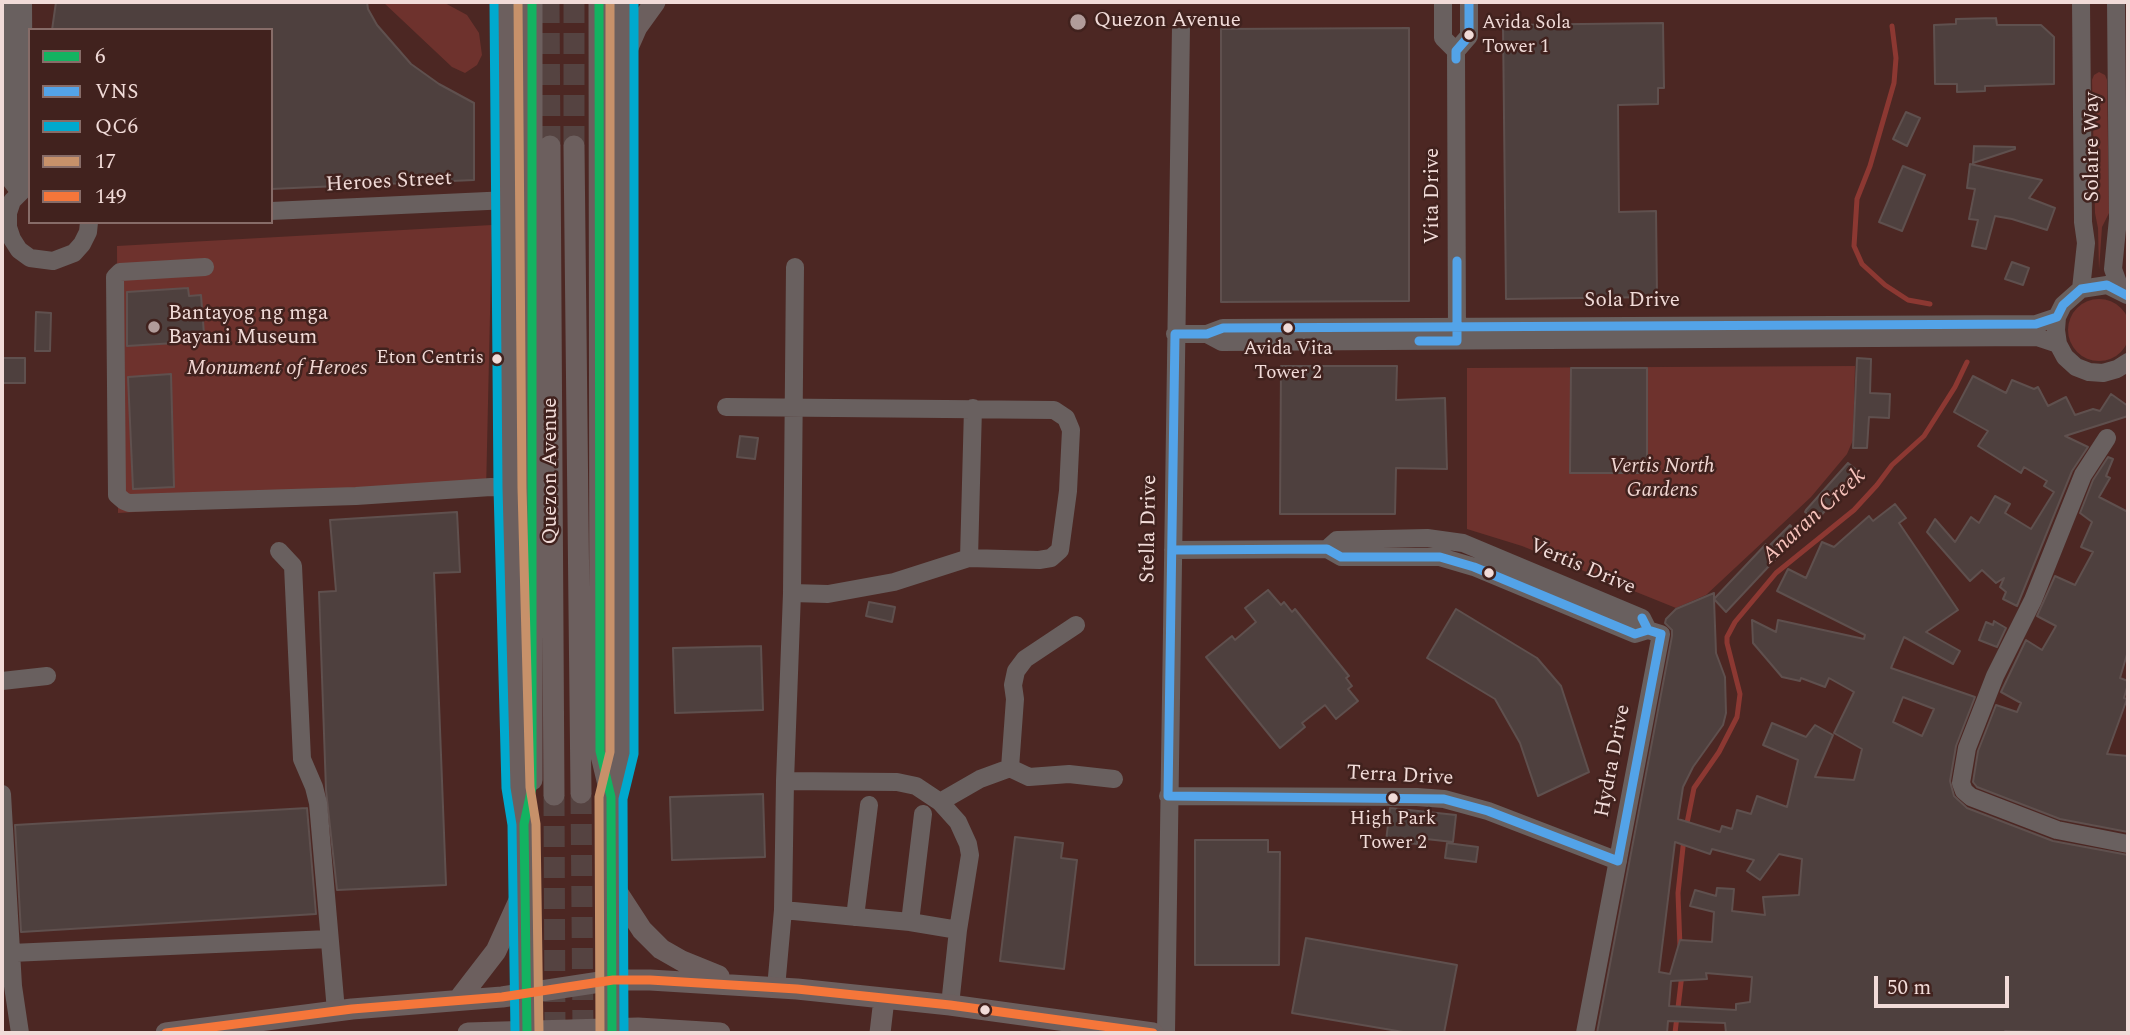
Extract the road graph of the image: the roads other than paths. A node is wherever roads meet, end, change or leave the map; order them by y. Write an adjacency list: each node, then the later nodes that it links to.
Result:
1 (5, 2): 20 (street)
2 (23, 2): 20 (street)
3 (493, 2): 14 (main road)
4 (506, 2): 14 (main road, Quezon Avenue)
5 (532, 2): 58 (main road, Quezon Avenue)
6 (598, 2): 54 (main road)
7 (622, 2): 17 (main road)
8 (655, 2): 17 (main road)
9 (1443, 2): 16 (street, Vita Drive)
10 (1469, 2): 16 (street, Vita Drive)
11 (2081, 2): 26 (street, Solaire Way)
12 (2116, 2): 15 (street, Solaire Way)
13 (1181, 26): 30 (street, Stella Drive)
14 (506, 30): 21 (main road, Quezon Avenue)
15 (2122, 37): 27 (street, Solaire Way)
16 (1456, 51): 31 (street, Vita Drive)
17 (622, 64): 54 (main road)
18 (550, 146): 52 (main road, Quezon Avenue)
19 (574, 146): 50 (main road, Quezon Avenue)
20 (26, 185): 23 (street)
21 (509, 200): 22 (street, Heroes Street); 38 (main road, Quezon Avenue)
22 (273, 211)
23 (89, 224)
24 (205, 267): 38 (street)
25 (796, 267): 36 (street)
26 (2081, 289): 27 (street, Solaire Way); 28 (street)
27 (2125, 293)
28 (2057, 317): 29 (street, Sola Drive); 32 (street)
29 (1986, 332): 31 (street, Sola Drive); 32 (street, Sola Drive)
30 (1175, 334): 31 (street, Sola Drive); 39 (street, Stella Drive)
31 (1457, 334)
32 (2058, 344): 33 (street)
33 (2128, 362)
34 (726, 407): 36 (street)
35 (972, 408): 36 (street); 41 (street); 41 (street)
36 (794, 409): 42 (street)
37 (2107, 438): 59 (street)
38 (510, 488): 58 (main road, Quezon Avenue)
39 (1172, 550): 44 (street, Vertis Drive); 53 (street, Stella Drive)
40 (279, 551): 67 (street)
41 (969, 558): 42 (street)
42 (792, 593): 49 (street)
43 (1076, 625): 47 (street)
44 (1648, 630): 60 (street, Hydra Drive)
45 (47, 676): 46 (street)
46 (2, 681)
47 (1010, 768): 48 (street); 55 (street)
48 (1114, 779)
49 (785, 781): 55 (street); 63 (street)
50 (581, 793)
51 (2, 794): 68 (street)
52 (554, 795)
53 (1168, 796): 60 (street, Terra Drive); 85 (street, Stella Drive)
54 (611, 797): 62 (main road)
55 (940, 802): 66 (street)
56 (869, 805): 64 (street)
57 (923, 814): 65 (street)
58 (524, 824): 61 (main road, Quezon Avenue)
59 (2128, 844)
60 (1618, 861): 86 (street, Hydra Drive)
61 (524, 880): 72 (main road, Quezon Avenue); 73 (main road)
62 (611, 882): 69 (main road); 70 (main road)
63 (783, 910): 64 (street); 71 (street)
64 (855, 917): 65 (street)
65 (910, 922): 66 (street)
66 (958, 930): 75 (street)
67 (329, 939): 68 (street); 76 (street)
68 (11, 953): 79 (street)
69 (613, 980): 70 (main road); 72 (main road); 77 (main road)
70 (737, 984): 71 (main road)
71 (776, 988): 74 (main road)
72 (527, 993): 73 (main road); 78 (main road, Quezon Avenue)
73 (458, 999): 76 (main road)
74 (884, 999): 75 (main road); 83 (main road)
75 (950, 1005): 84 (main road)
76 (336, 1011): 80 (main road)
77 (612, 1031): 78 (main road); 82 (main road)
78 (527, 1032): 81 (main road)
79 (20, 1033)
80 (166, 1033)
81 (468, 1033)
82 (720, 1033)
83 (880, 1033)
84 (1153, 1033)
85 (1166, 1033)
86 (1585, 1033)

